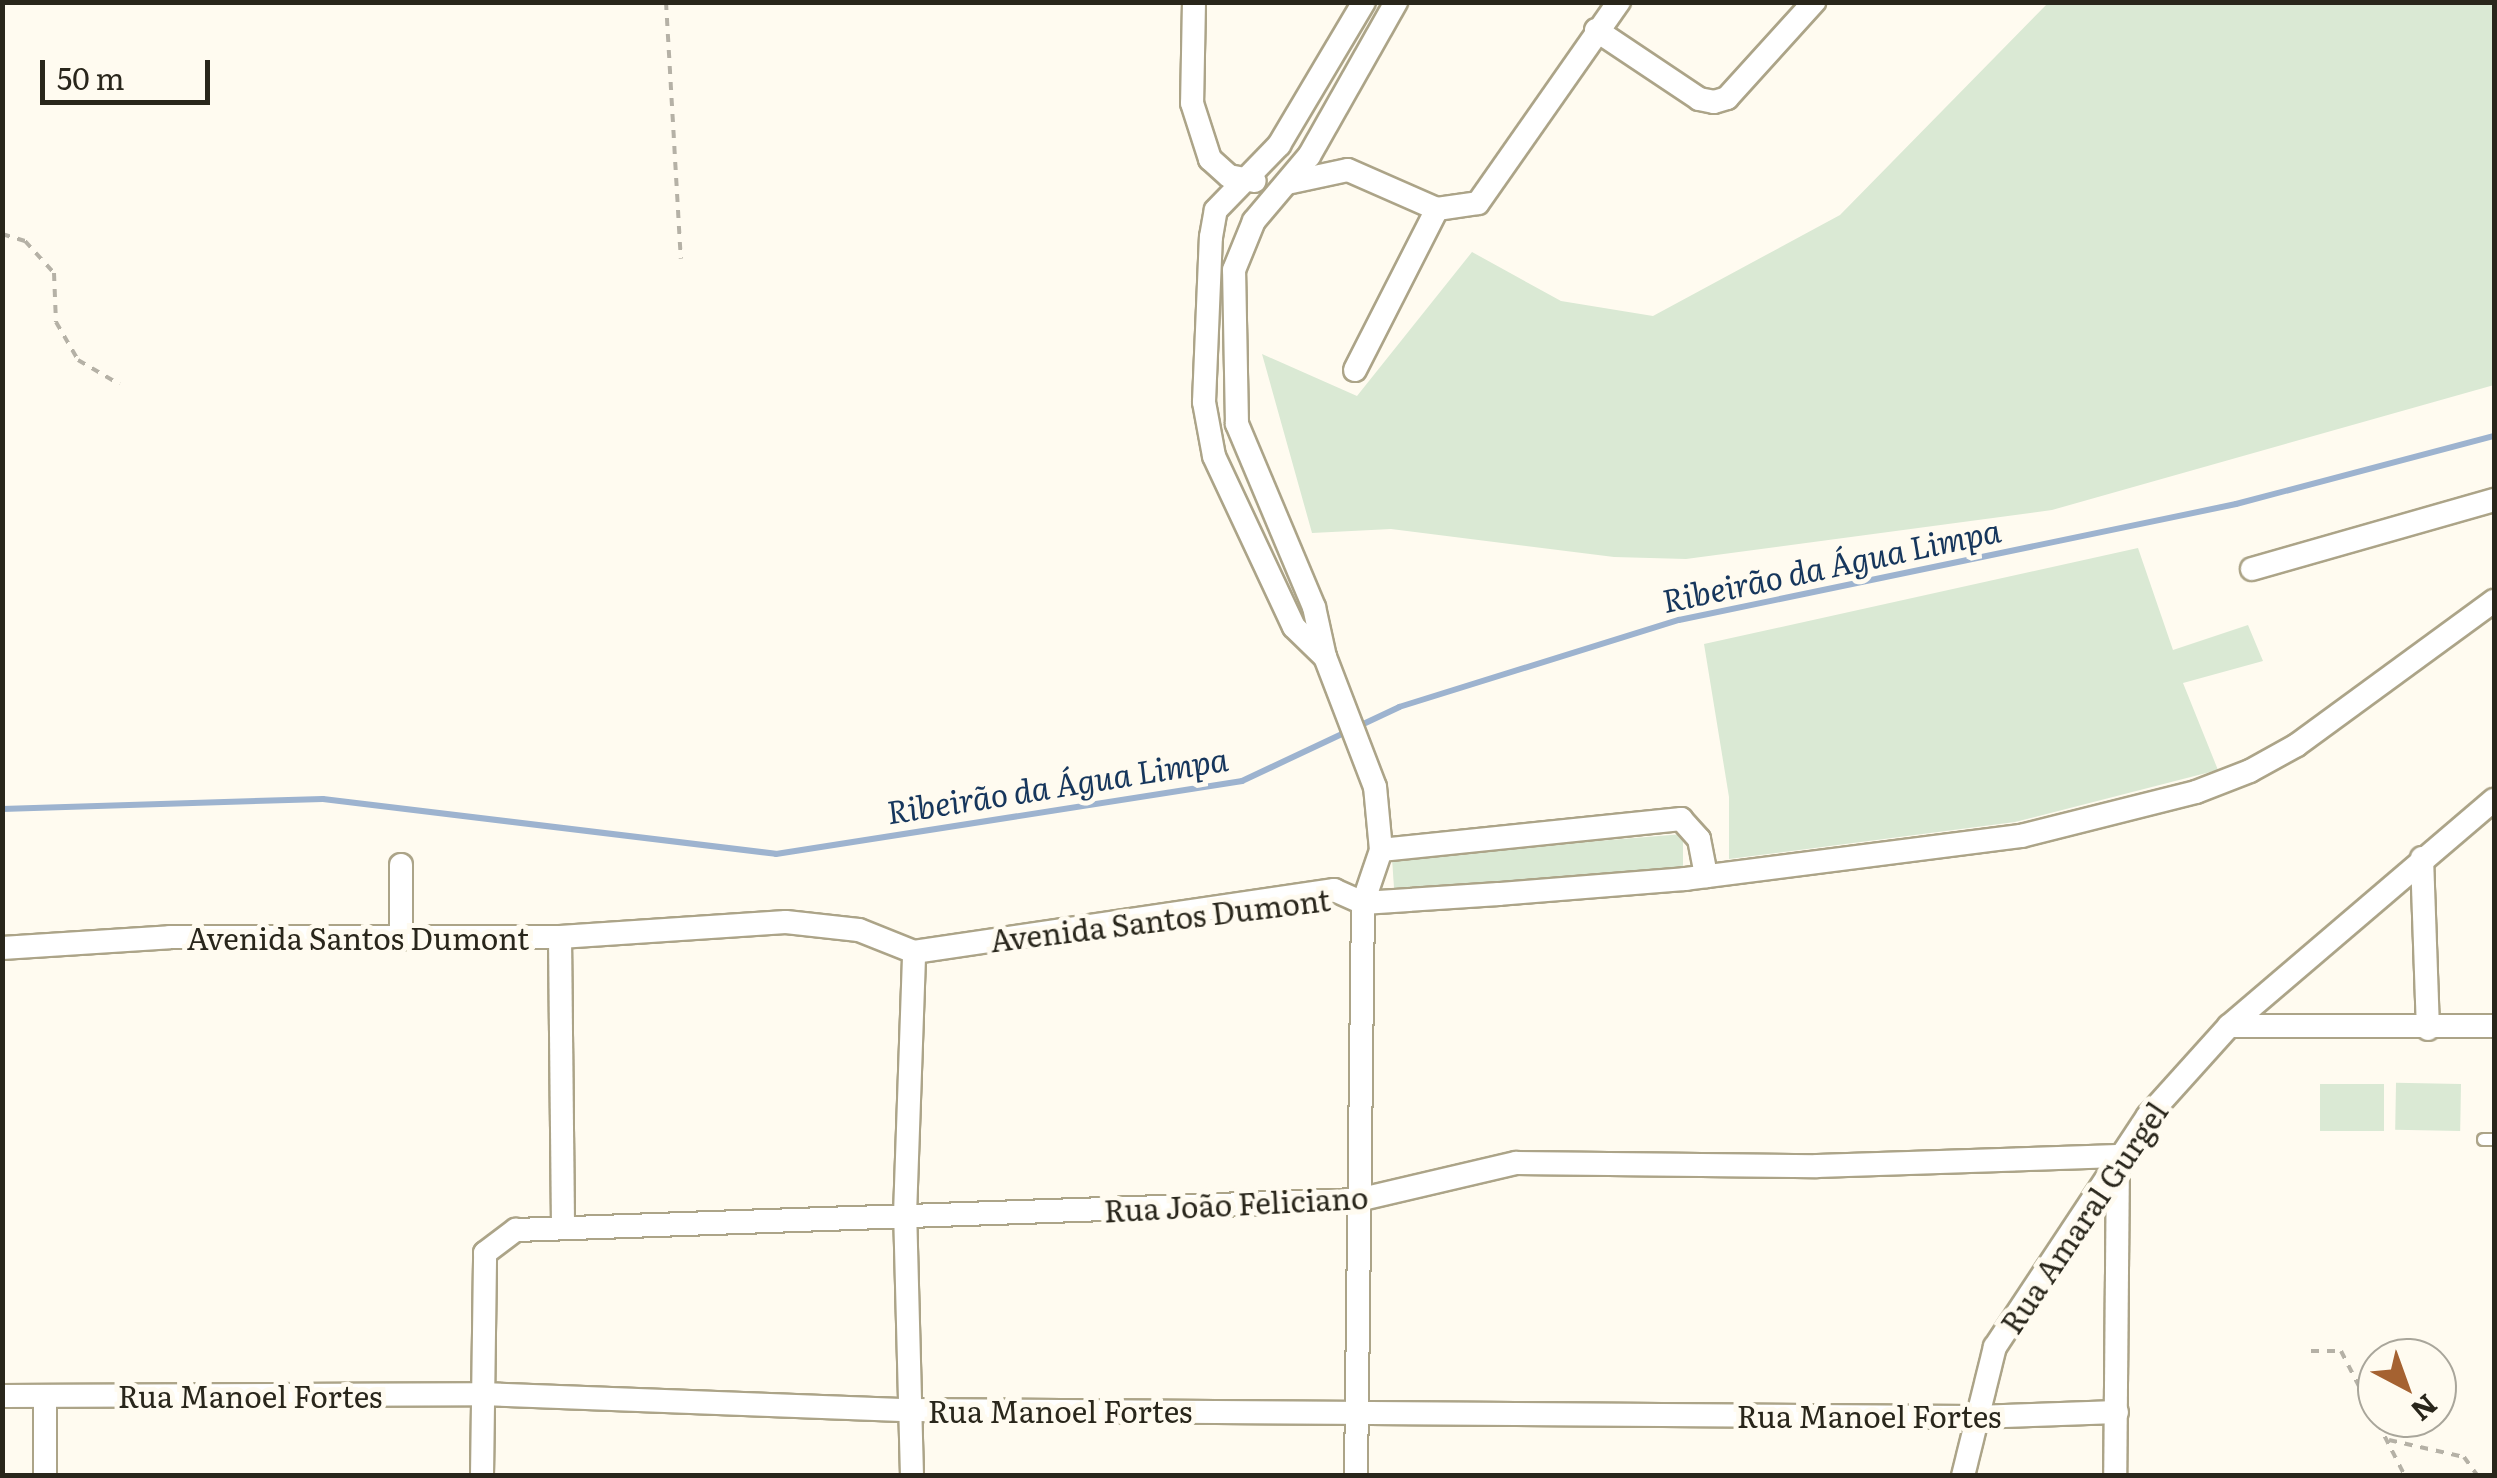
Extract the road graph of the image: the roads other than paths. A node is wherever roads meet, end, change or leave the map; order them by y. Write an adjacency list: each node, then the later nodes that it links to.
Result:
1 (1194, 2): 7 (street)
2 (1364, 2): 7 (street)
3 (1396, 2): 8 (street)
4 (1620, 2): 6 (street)
5 (1814, 2): 6 (street)
6 (1596, 30): 9 (street)
7 (1245, 180): 8 (street); 14 (street)
8 (1285, 184): 9 (street); 14 (street)
9 (1437, 209): 10 (street)
10 (1355, 370)
11 (2494, 500): 12 (street)
12 (2252, 569)
13 (2494, 600): 19 (street, Avenida Santos Dumont)
14 (1325, 657): 16 (street)
15 (2494, 800): 17 (street, Rua Amaral Gurgel)
16 (1381, 850): 19 (street); 20 (street)
17 (2422, 858): 25 (street, Rua Amaral Gurgel); 27 (street)
18 (401, 865): 22 (street)
19 (1706, 876): 20 (street, Avenida Santos Dumont)
20 (1363, 903): 24 (street, Avenida Santos Dumont); 29 (street)
21 (560, 937): 22 (street, Avenida Santos Dumont); 24 (street, Avenida Santos Dumont); 31 (street)
22 (401, 939): 23 (street, Avenida Santos Dumont)
23 (2, 948)
24 (914, 952): 30 (street)
25 (2228, 1026): 27 (street); 28 (street, Rua Amaral Gurgel)
26 (2494, 1026): 27 (street)
27 (2428, 1029)
28 (2118, 1156): 29 (street, Rua João Feliciano); 37 (street); 38 (street, Rua Amaral Gurgel)
29 (1358, 1200): 30 (street, Rua João Feliciano); 36 (street)
30 (905, 1215): 31 (street, Rua João Feliciano); 35 (street)
31 (563, 1228): 32 (street, Rua João Feliciano)
32 (482, 1394): 34 (street, Rua Manoel Fortes); 35 (street, Rua Manoel Fortes); 40 (street)
33 (2, 1396): 34 (street, Rua Manoel Fortes)
34 (44, 1396): 39 (street)
35 (908, 1410): 36 (street, Rua Manoel Fortes); 41 (street)
36 (1356, 1411): 38 (street, Rua Manoel Fortes); 42 (street)
37 (2117, 1412): 38 (street, Rua Manoel Fortes); 44 (street)
38 (1976, 1417): 43 (street, Rua Amaral Gurgel)
39 (45, 1476)
40 (482, 1476)
41 (912, 1476)
42 (1356, 1476)
43 (1963, 1476)
44 (2115, 1476)

